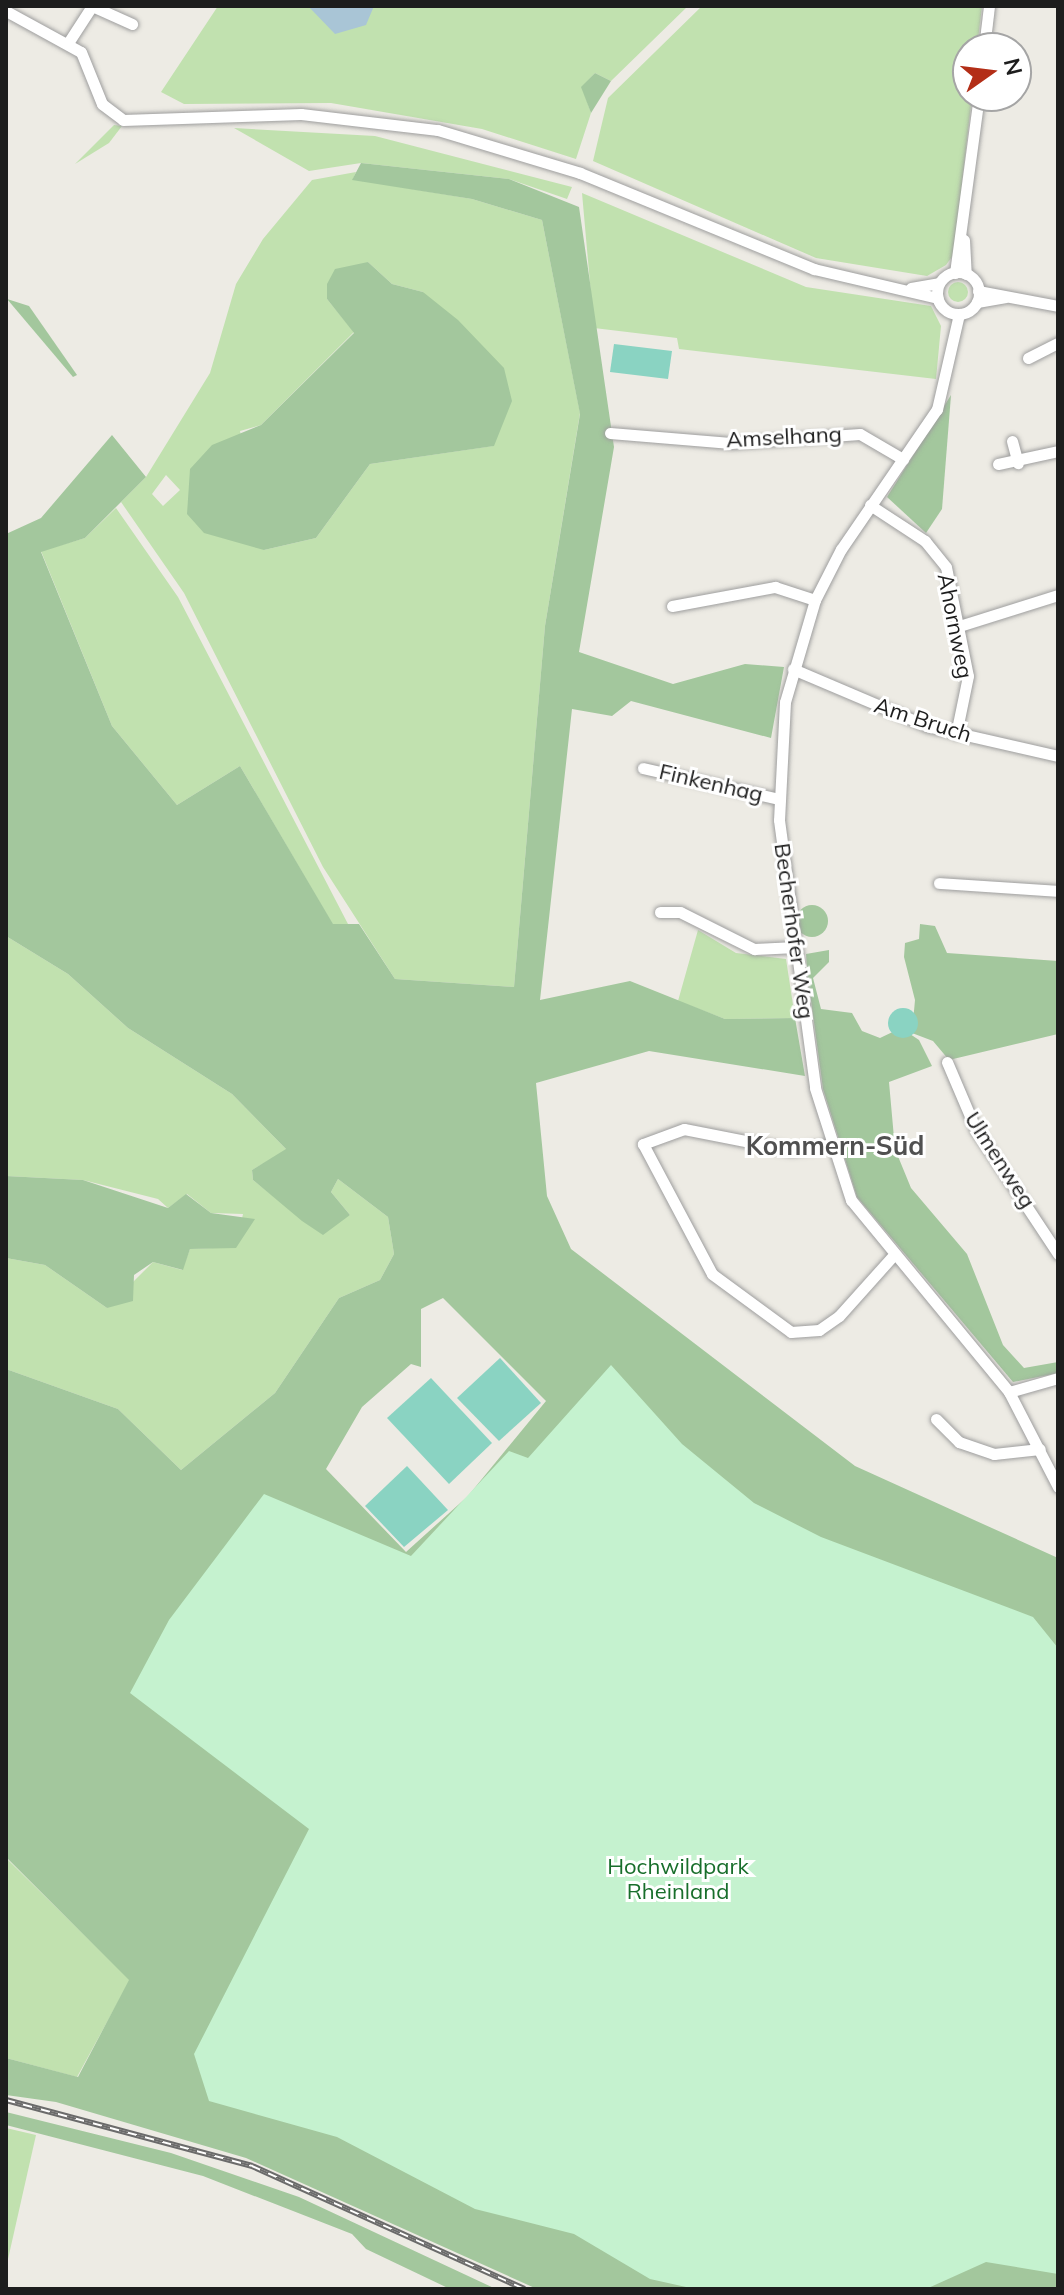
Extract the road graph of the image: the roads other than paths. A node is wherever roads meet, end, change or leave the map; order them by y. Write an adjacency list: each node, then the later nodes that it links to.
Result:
1 (92, 6): 4 (street); 6 (street)
2 (989, 6): 5 (street)
3 (6, 11): 6 (street)
4 (132, 24)
5 (986, 32)
6 (68, 43): 10 (street)
7 (977, 112): 8 (street)
8 (960, 273): 9 (street); 11 (street)
9 (939, 283): 10 (street); 12 (street)
10 (911, 288): 12 (street)
11 (978, 296): 13 (street); 14 (street)
12 (938, 298): 14 (street)
13 (1058, 306)
14 (954, 313): 20 (street, Becherhofer Weg)
15 (1058, 343): 16 (street)
16 (1028, 358)
17 (610, 433): 20 (street, Amselhang)
18 (1012, 441): 21 (street)
19 (1058, 451): 21 (street)
20 (903, 459): 23 (street, Becherhofer Weg)
21 (1018, 463): 22 (street)
22 (998, 464)
23 (870, 505): 25 (street, Becherhofer Weg); 27 (street, Ahornweg)
24 (1058, 595): 27 (street)
25 (815, 600): 26 (street); 28 (street, Becherhofer Weg)
26 (672, 606)
27 (959, 626): 29 (street, Ahornweg)
28 (793, 669): 29 (street, Am Bruch); 32 (street, Becherhofer Weg)
29 (956, 734): 30 (street, Am Bruch)
30 (1058, 756)
31 (643, 768): 32 (street, Finkenhag)
32 (779, 799): 36 (street, Becherhofer Weg)
33 (939, 883): 34 (street)
34 (1058, 891)
35 (660, 912): 36 (street)
36 (796, 947): 38 (street, Becherhofer Weg)
37 (947, 1062): 39 (street, Ulmenweg)
38 (828, 1145): 40 (street, Becherhofer Weg); 40 (street)
39 (1058, 1254)
40 (892, 1257): 42 (street, Becherhofer Weg)
41 (1058, 1378): 42 (street)
42 (1009, 1392): 44 (street, Becherhofer Weg)
43 (936, 1419): 44 (street)
44 (1040, 1449): 45 (street, Becherhofer Weg)
45 (1058, 1487)

